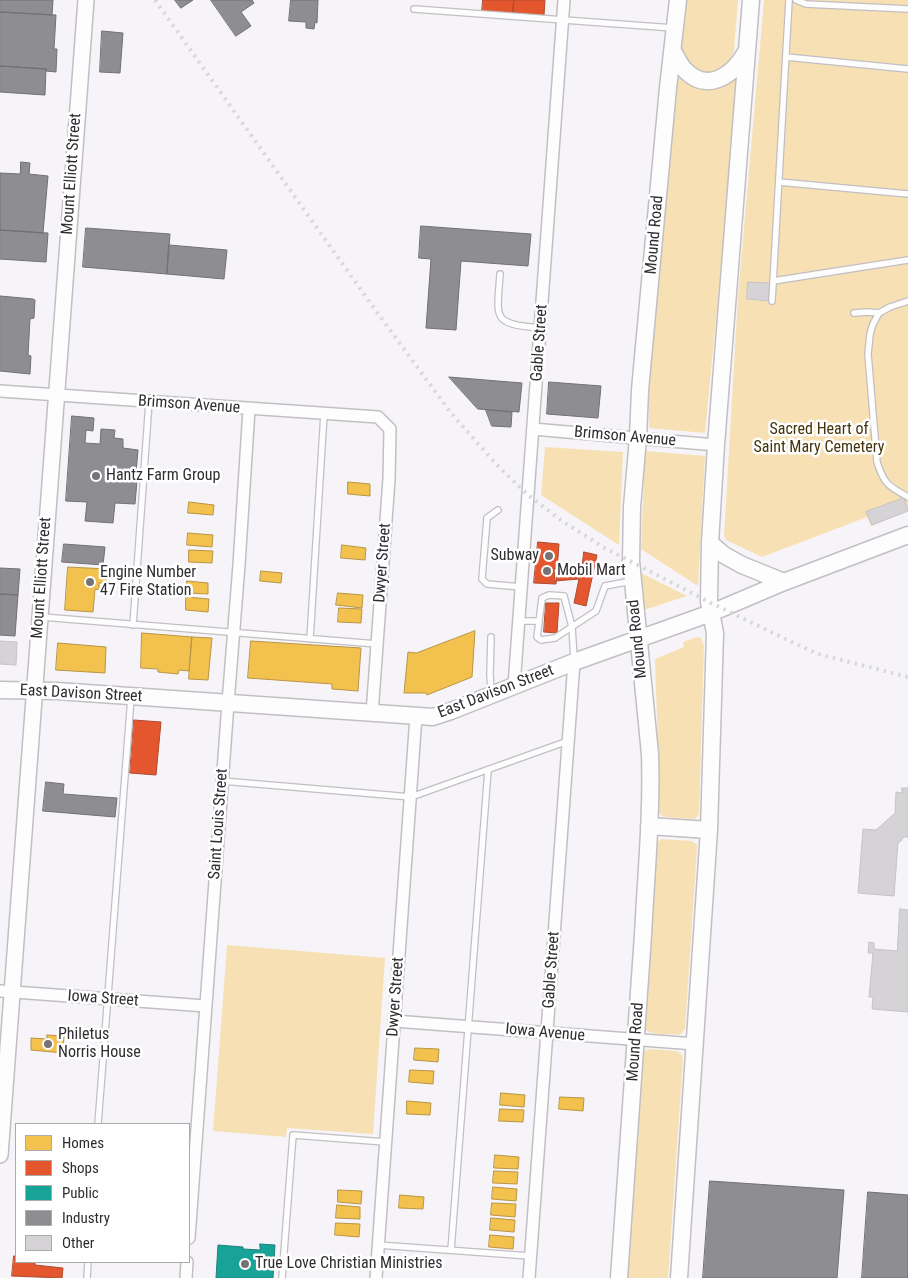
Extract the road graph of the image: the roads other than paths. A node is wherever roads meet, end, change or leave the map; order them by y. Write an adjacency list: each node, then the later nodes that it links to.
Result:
1 (86, 0): 26 (street, Mount Elliott Street)
2 (564, 0): 9 (street, Gable Street)
3 (678, 0): 10 (main road, Mound Road)
4 (751, 0): 12 (main road)
5 (789, 0): 13 (lane)
6 (796, 0): 8 (lane)
7 (414, 9): 9 (lane)
8 (908, 9)
9 (563, 19): 10 (lane); 24 (street, Gable Street)
10 (675, 28): 11 (main road, Mound Road)
11 (673, 51): 12 (main road); 32 (main road, Mound Road)
12 (747, 51): 33 (main road)
13 (786, 57): 14 (lane); 15 (lane)
14 (908, 69)
15 (779, 182): 16 (lane); 19 (lane)
16 (908, 194)
17 (908, 260): 19 (lane)
18 (500, 274): 24 (lane)
19 (773, 281): 20 (lane)
20 (772, 301)
21 (908, 301): 23 (lane)
22 (854, 313): 23 (lane)
23 (879, 313): 34 (lane)
24 (541, 328): 31 (street, Gable Street)
25 (0, 391): 26 (street, Brimson Avenue)
26 (56, 395): 27 (street, Brimson Avenue); 42 (street, Mount Elliott Street)
27 (149, 402): 28 (street, Brimson Avenue); 45 (lane)
28 (249, 409): 29 (street, Brimson Avenue); 47 (street, Saint Louis Street)
29 (324, 414): 30 (street, Brimson Avenue); 49 (lane)
30 (378, 417): 51 (street, Dwyer Street)
31 (533, 429): 32 (street, Brimson Avenue); 40 (street, Gable Street)
32 (638, 438): 33 (street, Brimson Avenue); 38 (main road, Mound Road)
33 (716, 445): 37 (main road)
34 (908, 497)
35 (498, 510): 40 (lane)
36 (908, 534): 39 (main road, East Davison Street)
37 (710, 543): 39 (main road); 41 (main road)
38 (632, 581): 46 (lane); 50 (main road, Mound Road)
39 (784, 582): 41 (main road, East Davison Street)
40 (521, 587): 43 (street, Gable Street)
41 (711, 613): 50 (main road, East Davison Street); 66 (main road)
42 (39, 617): 45 (lane); 55 (street, Mount Elliott Street)
43 (519, 621): 44 (lane); 53 (street, Gable Street)
44 (539, 621): 46 (lane); 46 (lane)
45 (133, 625): 47 (lane)
46 (572, 627): 52 (lane)
47 (234, 633): 49 (lane); 58 (street, Saint Louis Street)
48 (491, 636): 56 (lane)
49 (310, 639): 51 (lane)
50 (638, 640): 52 (main road, East Davison Street); 65 (main road, Mound Road)
51 (377, 644): 59 (street, Dwyer Street)
52 (574, 662): 53 (main road, East Davison Street); 61 (street, Gable Street)
53 (514, 686): 56 (main road, East Davison Street)
54 (0, 690): 55 (main road, East Davison Street)
55 (34, 691): 57 (main road, East Davison Street); 67 (street, Mount Elliott Street)
56 (492, 695): 60 (main road, East Davison Street)
57 (131, 696): 58 (main road, East Davison Street); 68 (lane)
58 (228, 703): 59 (main road, East Davison Street); 63 (street, Saint Louis Street)
59 (372, 714): 60 (main road, East Davison Street)
60 (416, 716): 64 (street, Dwyer Street)
61 (568, 741): 62 (lane); 72 (street, Gable Street)
62 (488, 770): 64 (lane); 71 (lane)
63 (222, 781): 64 (lane); 69 (street, Saint Louis Street)
64 (411, 797): 70 (street, Dwyer Street)
65 (649, 826): 66 (main road); 73 (main road, Mound Road)
66 (709, 830): 74 (main road)
67 (6, 992): 68 (street, Iowa Street); 77 (street, Mount Elliott Street)
68 (108, 999): 69 (street, Iowa Street); 75 (lane)
69 (206, 1006): 78 (street, Saint Louis Street)
70 (394, 1021): 71 (street, Iowa Avenue); 76 (street, Dwyer Street)
71 (468, 1026): 72 (street, Iowa Avenue); 80 (lane)
72 (547, 1033): 73 (street, Iowa Avenue); 81 (street, Gable Street)
73 (636, 1040): 74 (street, Iowa Avenue); 89 (main road, Mound Road)
74 (695, 1044): 90 (main road)
75 (98, 1123)
76 (385, 1142): 79 (street, Dwyer Street); 86 (lane)
77 (0, 1156)
78 (190, 1224)
79 (378, 1245): 80 (lane); 87 (street, Dwyer Street)
80 (451, 1250): 81 (lane)
81 (530, 1256): 88 (street, Gable Street)
82 (88, 1263): 84 (lane)
83 (187, 1263): 85 (street)
84 (87, 1278)
85 (186, 1278)
86 (282, 1278)
87 (376, 1278)
88 (529, 1278)
89 (619, 1278)
90 (679, 1278)

